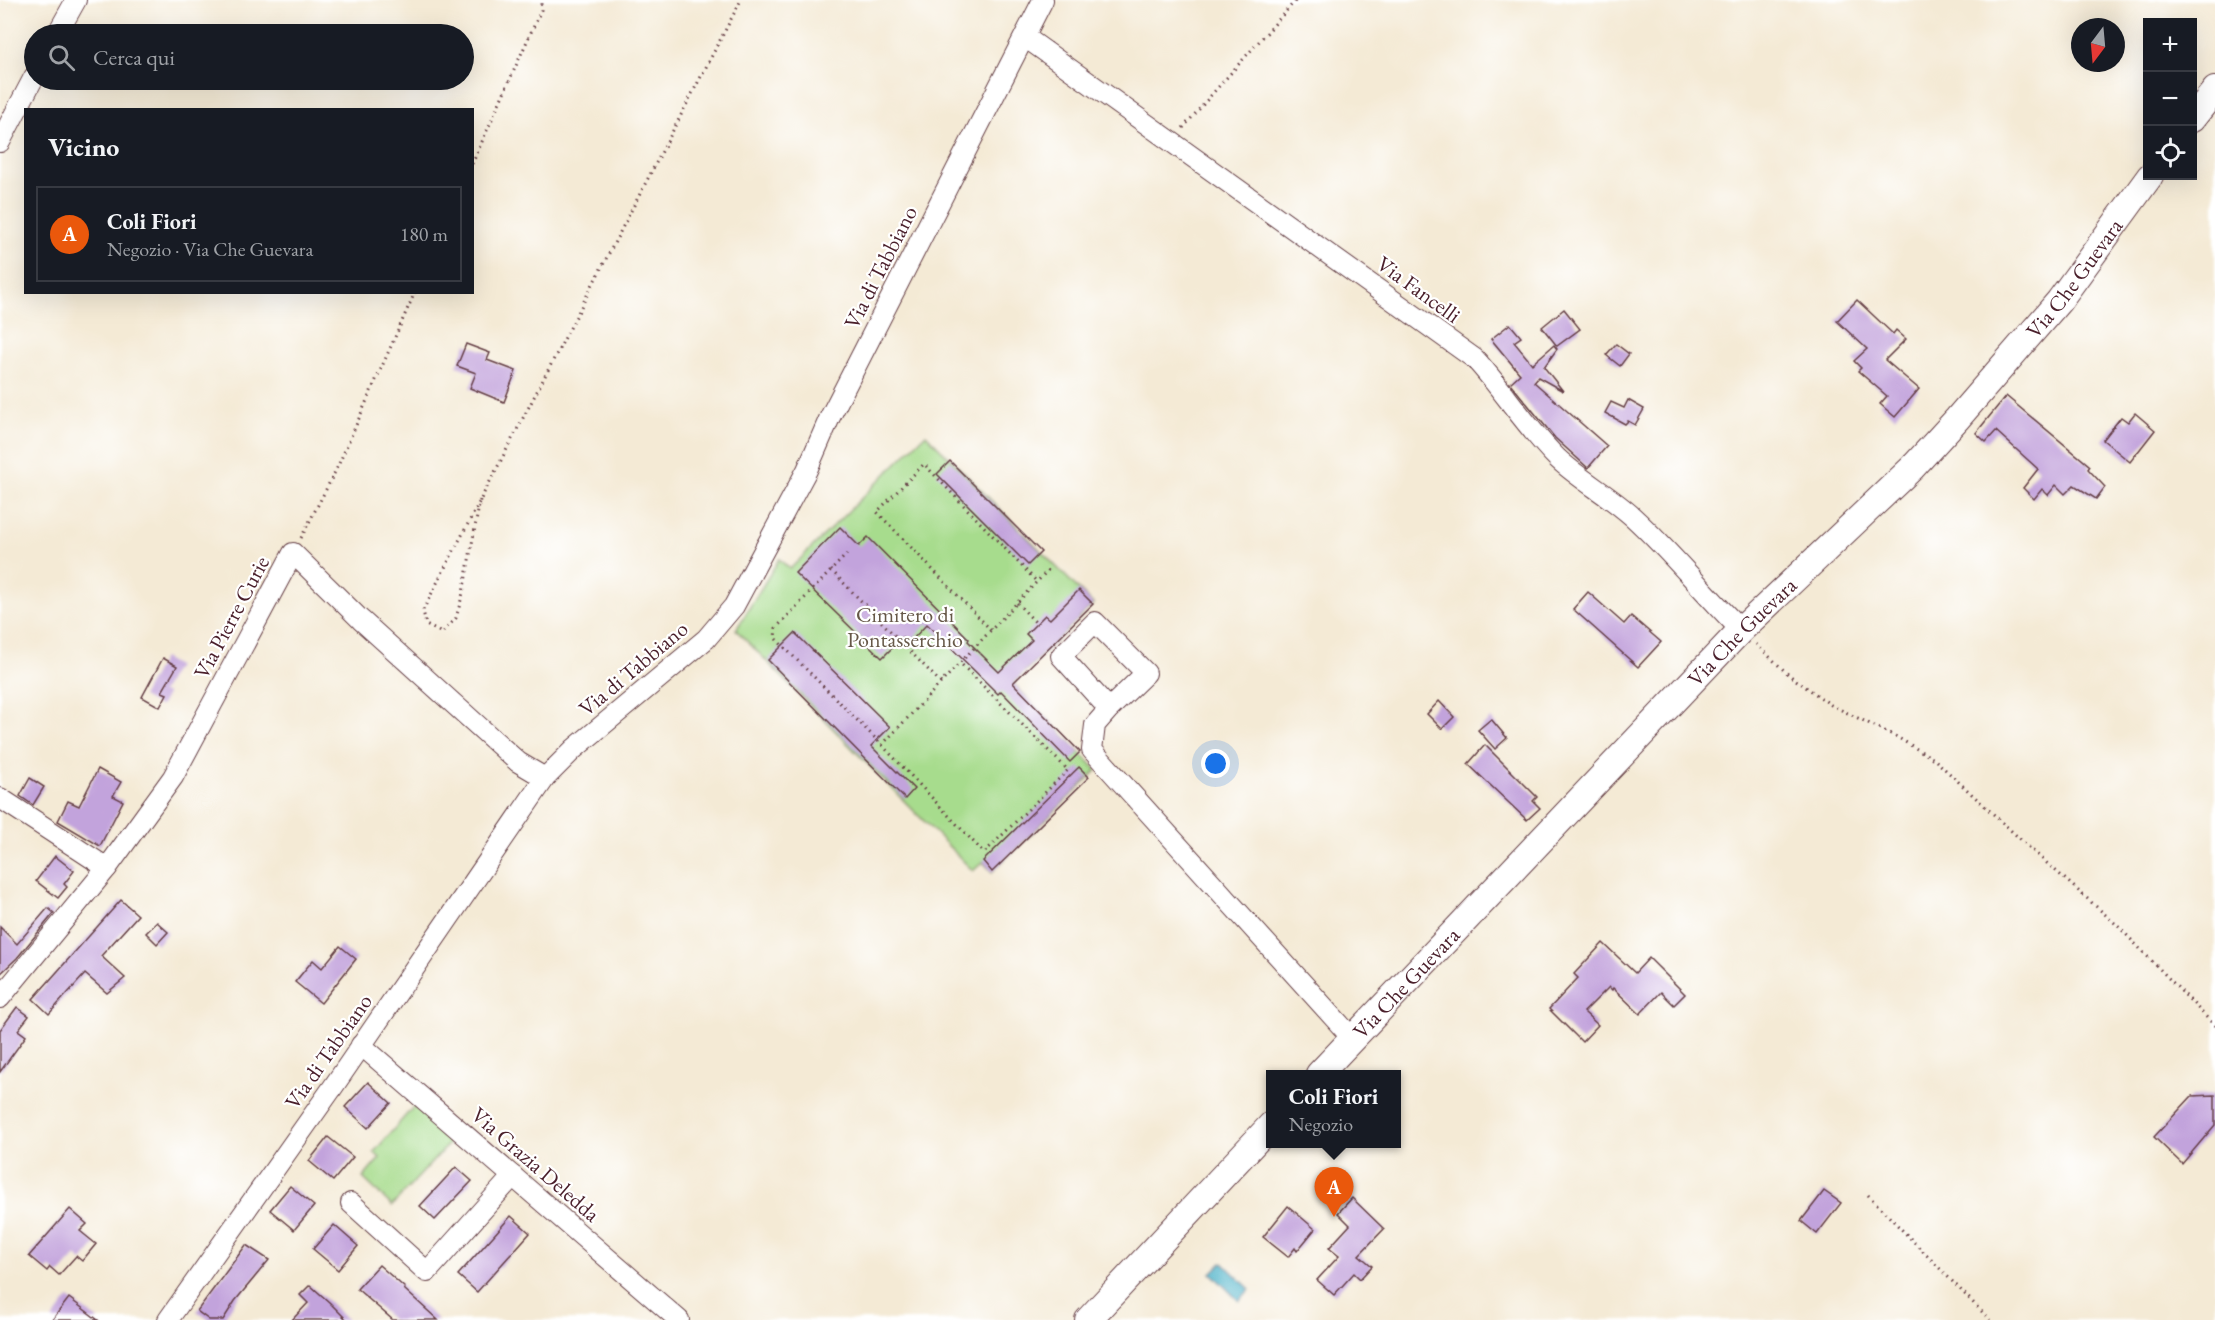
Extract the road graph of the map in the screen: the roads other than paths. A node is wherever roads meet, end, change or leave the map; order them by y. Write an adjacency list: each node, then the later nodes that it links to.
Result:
1 (76, 0): 3 (street)
2 (1043, 0): 4 (street, Via di Tabbiano)
3 (63, 24)
4 (1025, 37): 10 (street, Via Fancelli); 12 (street, Via di Tabbiano)
5 (27, 90): 8 (street)
6 (2215, 90): 7 (main road)
7 (2197, 114)
8 (0, 142)
9 (2147, 180): 10 (main road, Via Che Guevara)
10 (1741, 630): 16 (main road, Via Che Guevara)
11 (1109, 709): 16 (street)
12 (545, 778): 14 (street, Via Pierre Curie); 17 (street, Via di Tabbiano)
13 (0, 798): 14 (street)
14 (107, 868): 15 (street, Via Pierre Curie)
15 (0, 998)
16 (1353, 1039): 18 (main road, Via Che Guevara)
17 (361, 1045): 20 (street, Via Grazia Deledda); 22 (street, Via di Tabbiano)
18 (1323, 1070)
19 (1266, 1130): 24 (main road)
20 (513, 1176): 21 (street); 23 (street, Via Grazia Deledda)
21 (351, 1203)
22 (168, 1320)
23 (679, 1320)
24 (1088, 1320)

